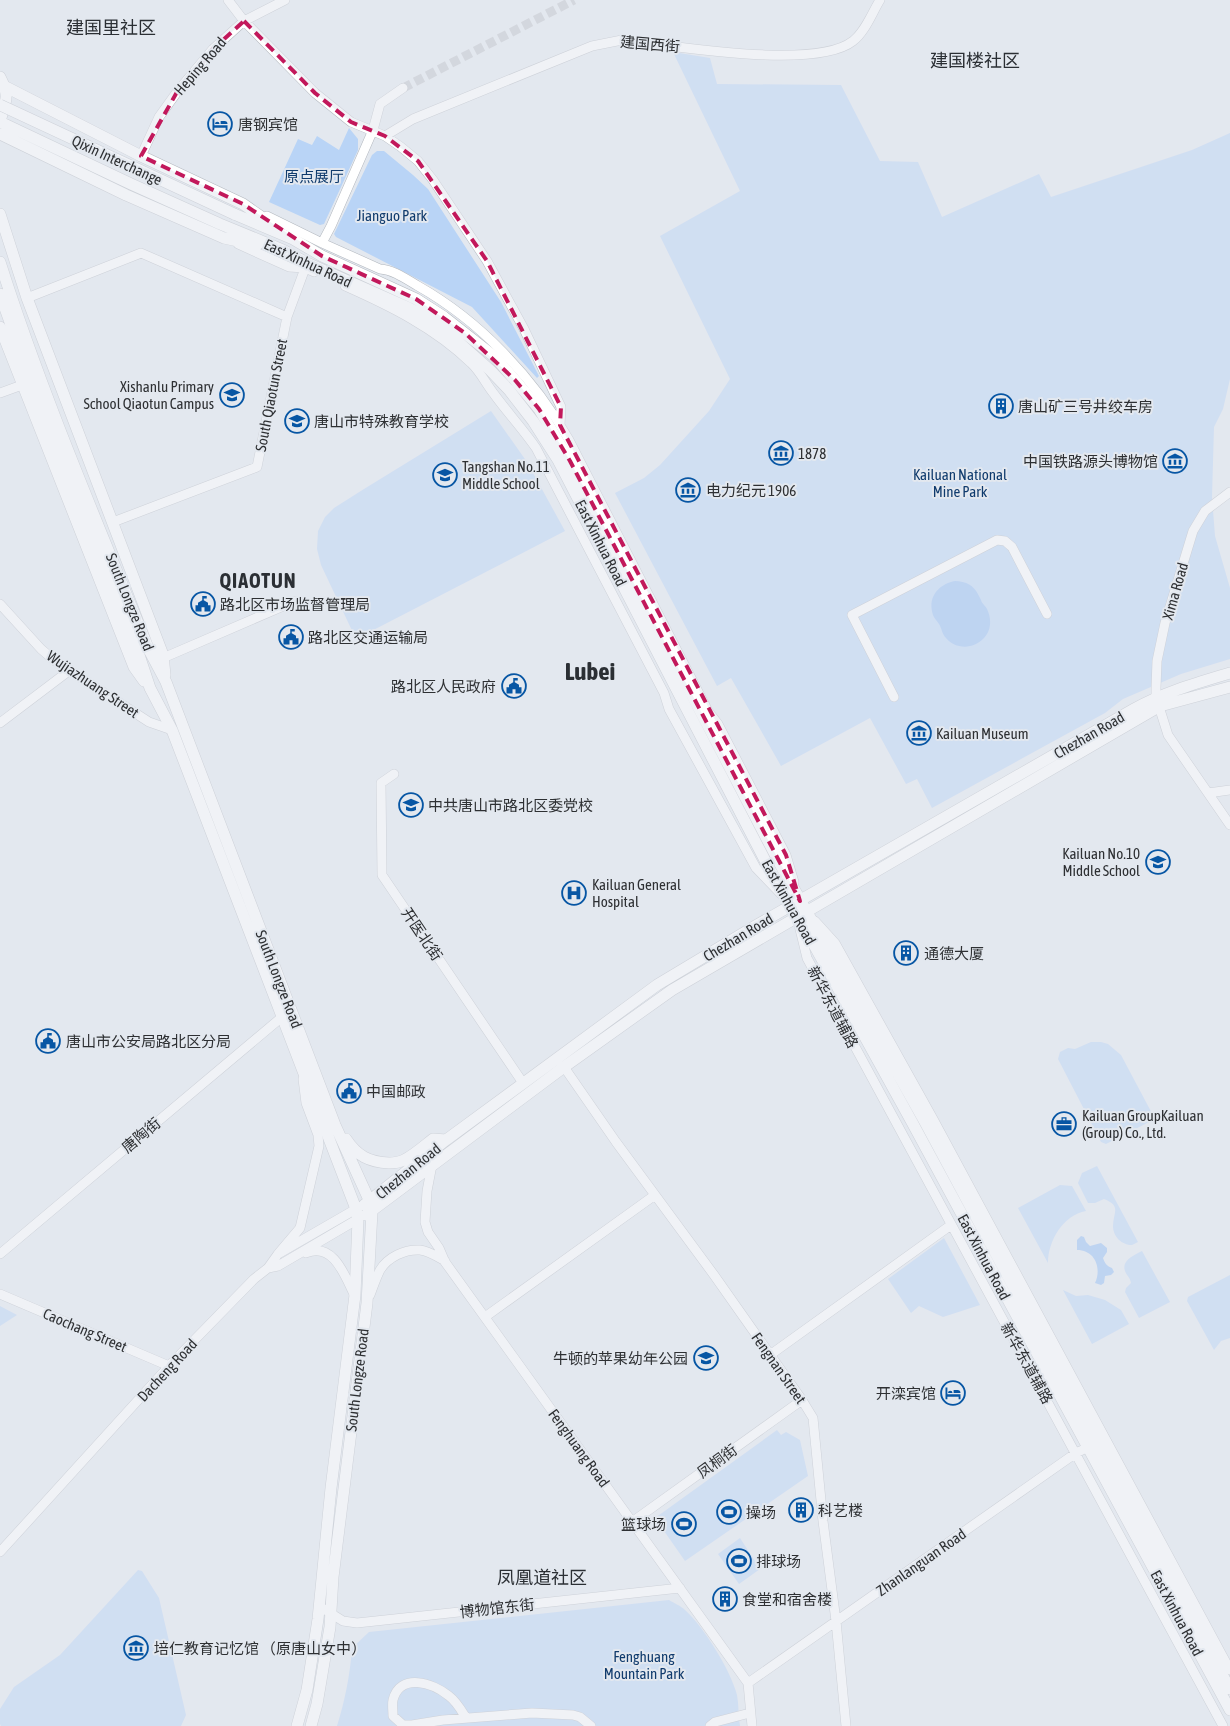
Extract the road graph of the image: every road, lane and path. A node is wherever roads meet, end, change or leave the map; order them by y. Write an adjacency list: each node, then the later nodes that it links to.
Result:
1 (228, 0): 4 (street)
2 (285, 0): 4 (street, Heping Road)
3 (880, 0): 12 (street, 建国西街)
4 (244, 20): 10 (street); 13 (street, Heping Road)
5 (0, 77): 6 (main road)
6 (6, 87): 9 (main road); 13 (main road)
7 (403, 88): 10 (street)
8 (0, 105): 16 (main road, Qixin Interchange, bridge)
9 (0, 121): 17 (main road, Qixin Interchange)
10 (373, 130): 12 (street); 21 (street)
11 (0, 134): 19 (main road)
12 (386, 136): 31 (street)
13 (141, 156): 14 (main road)
14 (243, 204): 20 (main road); 21 (street, 新华东道辅路)
15 (0, 214): 18 (main road)
16 (234, 214): 20 (main road, East Xinhua Road)
17 (220, 224): 22 (main road, East Xinhua Road)
18 (2, 227): 26 (main road)
19 (224, 238): 22 (main road); 24 (street)
20 (293, 239): 32 (main road, East Xinhua Road)
21 (322, 243): 31 (street, 新华东道辅路)
22 (283, 250): 24 (main road, East Xinhua Road)
23 (0, 262): 41 (main road, South Longze Road)
24 (306, 266): 27 (street, South Qiaotun Street); 52 (main road, East Xinhua Road)
25 (0, 294): 43 (main road, South Longze Road)
26 (27, 298): 27 (street); 34 (main road)
27 (286, 317): 34 (street, South Qiaotun Street)
28 (0, 327): 29 (main road)
29 (22, 385): 30 (street); 43 (main road)
30 (0, 393)
31 (560, 425): 32 (street); 52 (street, 新华东道辅路)
32 (557, 437): 52 (main road, East Xinhua Road)
33 (1230, 492): 45 (street, Xima Road)
34 (113, 522): 38 (main road)
35 (295, 601): 38 (street)
36 (0, 604): 39 (street, Wujiazhuang Street)
37 (1047, 614): 44 (street)
38 (163, 658): 41 (main road)
39 (70, 670): 46 (street); 47 (street, Wujiazhuang Street)
40 (1230, 673): 45 (main road, Chezhan Road)
41 (166, 682): 57 (main road, South Longze Road)
42 (1230, 687): 45 (main road, Chezhan Road)
43 (150, 688): 47 (main road, South Longze Road)
44 (894, 697)
45 (1158, 702): 50 (street, Xima Road); 52 (main road, Chezhan Road)
46 (0, 724)
47 (172, 730): 53 (main road, South Longze Road)
48 (394, 774): 56 (street, 开医北街)
49 (1230, 790): 50 (street)
50 (1208, 793): 51 (street, Xima Road)
51 (1230, 825)
52 (799, 909): 54 (main road, Chezhan Road); 56 (main road, Chezhan Road); 63 (street, 新华东道辅路); 76 (main road, East Xinhua Road); 76 (street)
53 (282, 1017): 55 (main road, South Longze Road); 64 (street, 唐陶街)
54 (564, 1067): 59 (main road, Chezhan Road); 60 (street, Fengnan Street)
55 (302, 1071): 62 (main road, South Longze Road); 65 (street, Dacheng Road)
56 (523, 1083): 58 (main road, Chezhan Road)
57 (335, 1125): 58 (main road); 61 (main road, South Longze Road)
58 (446, 1140): 61 (main road, Chezhan Road)
59 (432, 1165): 61 (main road, Chezhan Road); 66 (street, Fenghuang Road)
60 (655, 1196): 72 (street); 73 (street, Fengnan Street)
61 (371, 1207): 62 (main road, Chezhan Road); 71 (main road, South Longze Road)
62 (357, 1214): 65 (street); 67 (street); 70 (main road, South Longze Road)
63 (951, 1224): 73 (street); 77 (street, 新华东道辅路)
64 (0, 1254)
65 (278, 1254): 68 (street, Dacheng Road)
66 (445, 1262): 71 (street); 72 (street, Fenghuang Road)
67 (278, 1266): 68 (street); 70 (street)
68 (268, 1268): 74 (street, Dacheng Road)
69 (0, 1294): 74 (street, Caochang Street)
70 (355, 1295): 81 (main road, South Longze Road)
71 (367, 1303): 82 (main road, South Longze Road)
72 (485, 1317): 78 (street, Fenghuang Road)
73 (770, 1355): 75 (street, Fengnan Street)
74 (169, 1366): 79 (street, Dacheng Road)
75 (802, 1400): 78 (street, 凤桐街); 83 (street, Fengnan Street)
76 (1096, 1443): 77 (street, Zhanlanguan Road); 84 (street); 86 (main road, East Xinhua Road); 87 (main road, East Xinhua Road)
77 (1076, 1453): 83 (street, Zhanlanguan Road); 96 (street, 新华东道辅路)
78 (632, 1522): 80 (street, Fenghuang Road)
79 (0, 1552)
80 (680, 1588): 82 (street, 博物馆东街); 85 (street, Fenghuang Road)
81 (319, 1606): 82 (street, 博物馆东街); 90 (main road, South Longze Road)
82 (330, 1614): 91 (main road, South Longze Road)
83 (836, 1621): 85 (street, Zhanlanguan Road); 95 (street, Fengnan Street)
84 (1230, 1670)
85 (748, 1683): 94 (street)
86 (1230, 1689)
87 (1230, 1710)
88 (746, 1714): 93 (street)
89 (466, 1718): 89 (street); 92 (street)
90 (296, 1726)
91 (311, 1726)
92 (591, 1726)
93 (710, 1726)
94 (752, 1726)
95 (846, 1726)
96 (1223, 1726)

